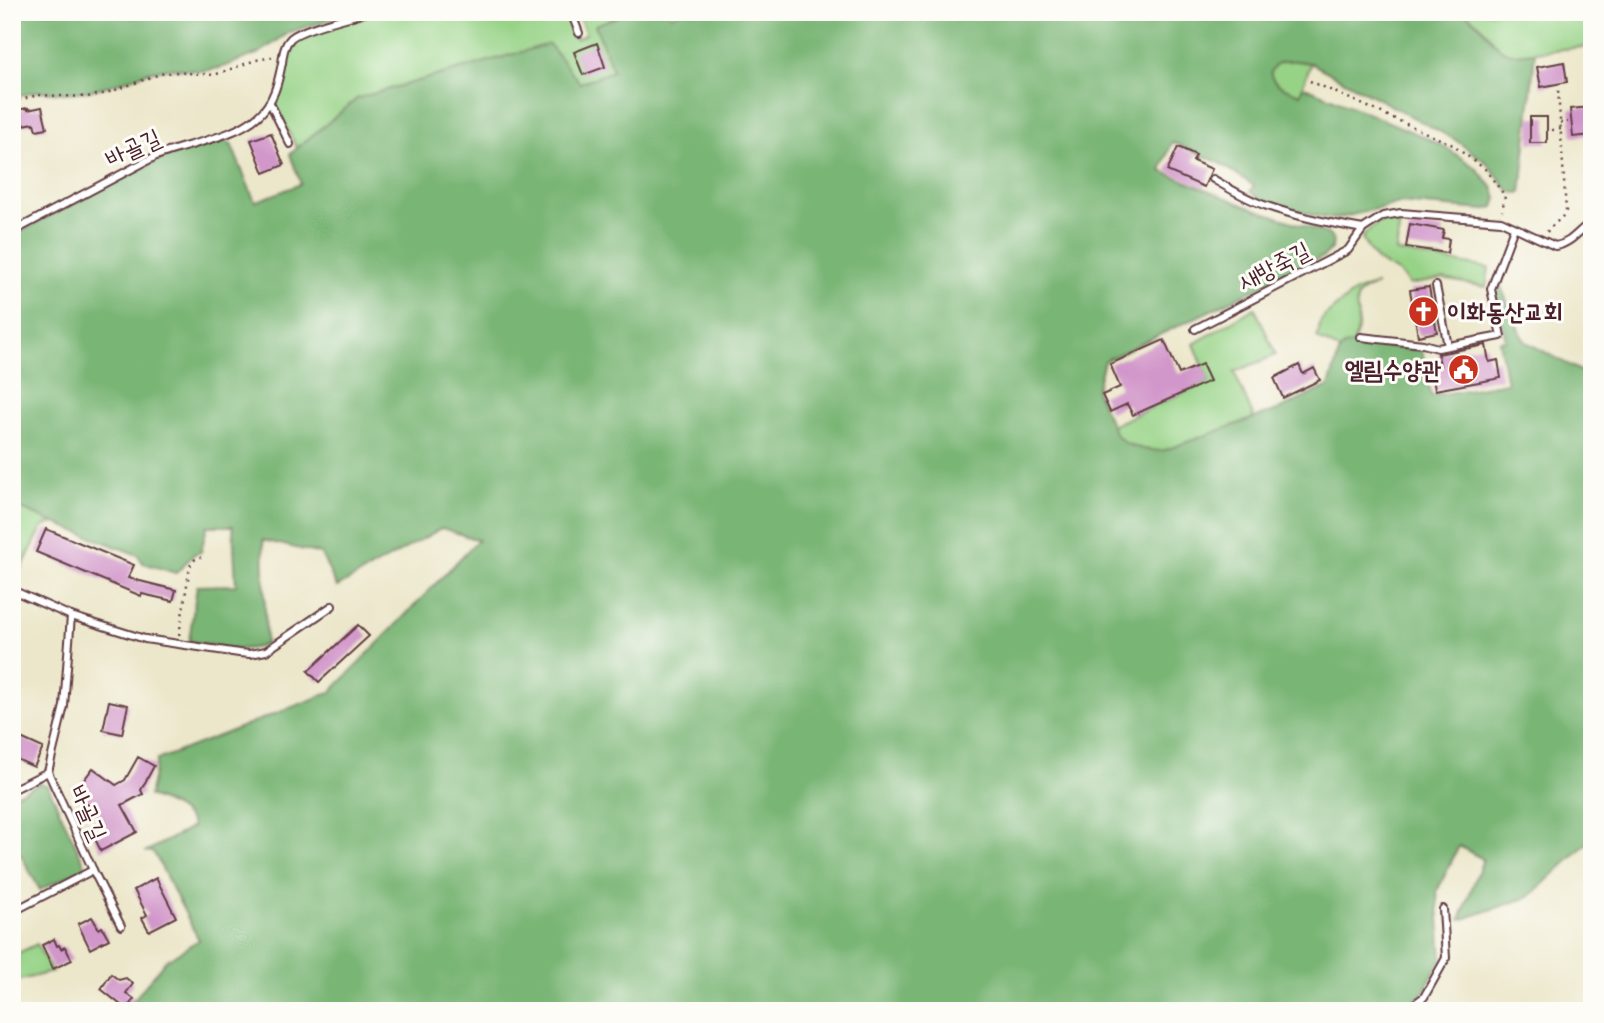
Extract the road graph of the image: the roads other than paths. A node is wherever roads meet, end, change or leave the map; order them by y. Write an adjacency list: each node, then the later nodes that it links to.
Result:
1 (367, 12): 4 (lane)
2 (571, 12): 3 (lane)
3 (579, 33)
4 (270, 103): 5 (lane); 10 (lane, 바골길)
5 (290, 144)
6 (1213, 179): 9 (lane, 새방죽길)
7 (1592, 221): 8 (lane, 새방죽길)
8 (1514, 228): 9 (lane, 새방죽길); 14 (lane)
9 (1363, 229): 12 (lane, 새방죽길)
10 (12, 232)
11 (1436, 286): 14 (lane)
12 (1195, 329)
13 (1361, 337): 14 (lane)
14 (1448, 346)
15 (12, 590): 17 (lane)
16 (332, 606): 17 (lane)
17 (71, 616): 18 (lane, 바골길)
18 (48, 772): 19 (lane, 바골길); 20 (lane, 바골길)
19 (12, 789)
20 (93, 870): 22 (lane, 바골길); 23 (lane, 바골길)
21 (1443, 909): 24 (lane)
22 (12, 912)
23 (121, 926)
24 (1405, 1011)

